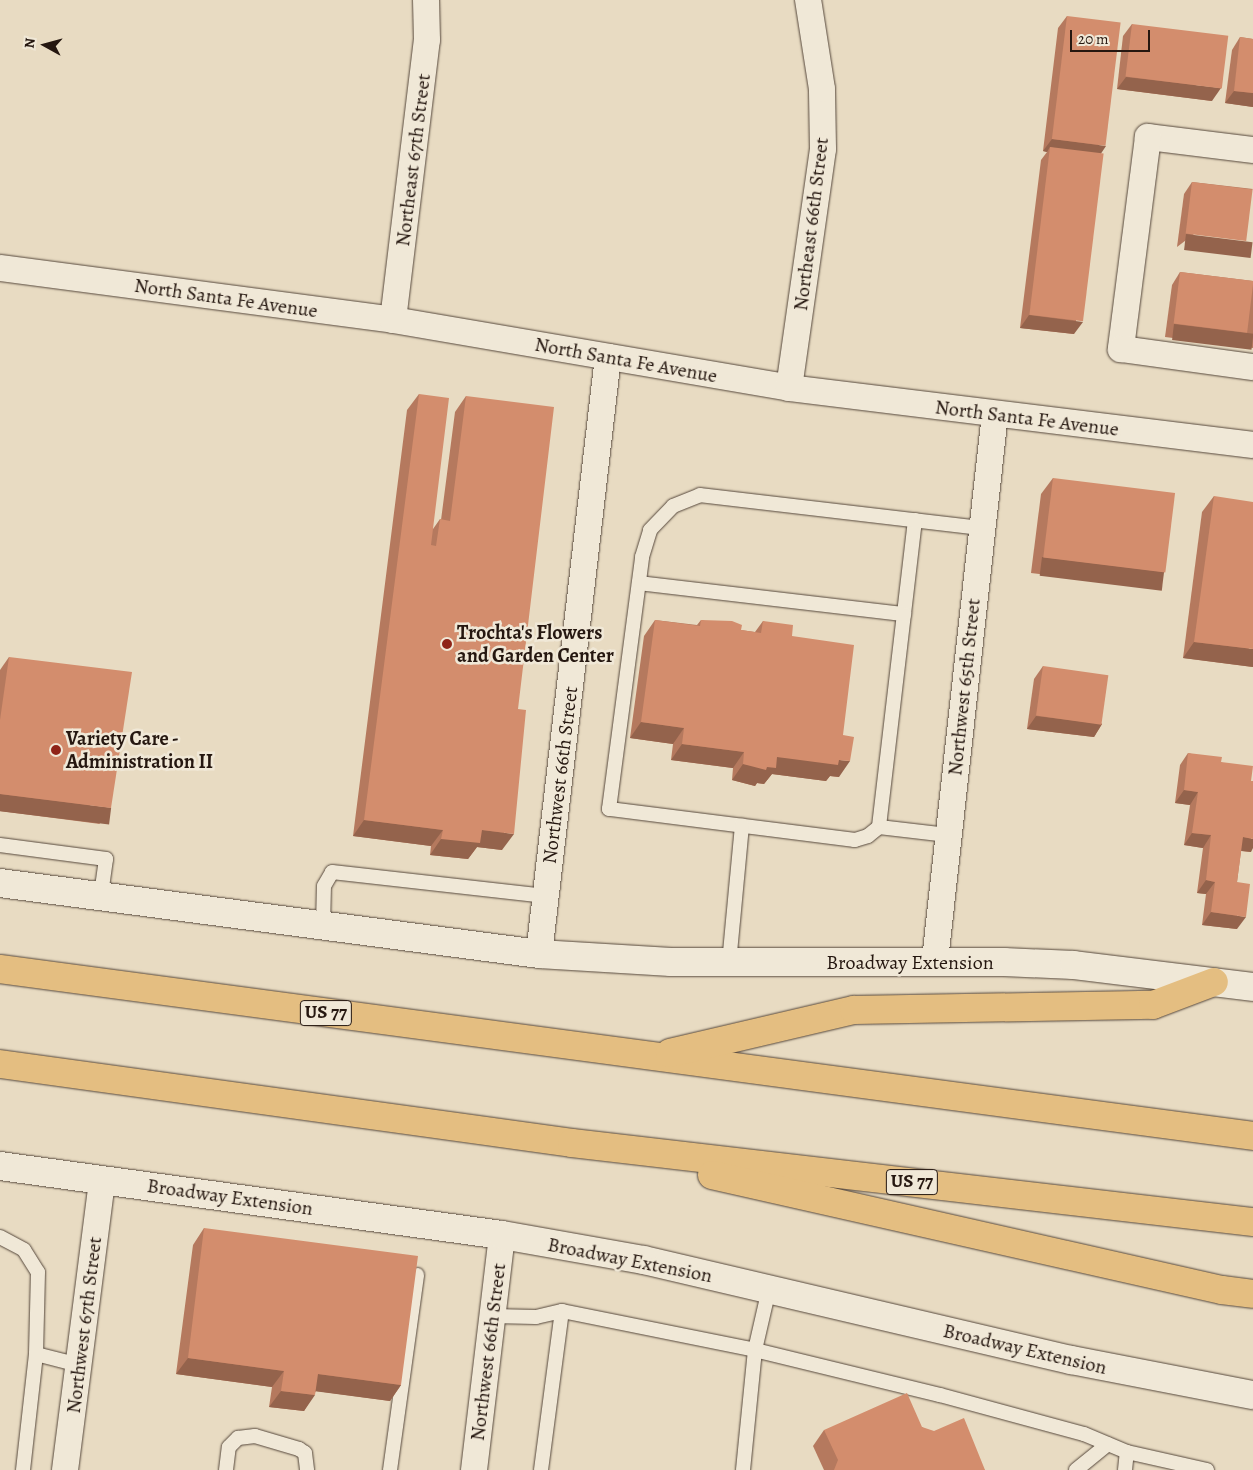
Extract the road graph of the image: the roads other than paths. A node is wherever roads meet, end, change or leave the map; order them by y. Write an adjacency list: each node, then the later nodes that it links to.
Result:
1 (426, 0): 5 (street, Northeast 67th Street)
2 (808, 0): 8 (street, Northeast 66th Street)
3 (1253, 150): 7 (street)
4 (0, 268): 5 (street, North Santa Fe Avenue)
5 (393, 320): 6 (street, North Santa Fe Avenue)
6 (608, 357): 8 (street, North Santa Fe Avenue); 21 (street, Northwest 66th Street)
7 (1253, 367)
8 (789, 388): 9 (street, North Santa Fe Avenue)
9 (995, 414): 10 (street, North Santa Fe Avenue); 12 (street, Northwest 65th Street)
10 (1253, 445)
11 (915, 520): 12 (lane); 13 (lane); 14 (lane)
12 (982, 528): 17 (street, Northwest 65th Street)
13 (639, 583): 14 (lane); 15 (lane)
14 (904, 614): 16 (lane)
15 (742, 826): 16 (lane); 25 (lane)
16 (879, 827): 17 (lane)
17 (948, 835): 24 (street, Northwest 65th Street)
18 (0, 845): 20 (lane)
19 (0, 883): 20 (main road, Broadway Extension)
20 (101, 896): 22 (main road, Broadway Extension)
21 (546, 896): 22 (lane); 23 (street, Northwest 66th Street)
22 (323, 926): 23 (main road, Broadway Extension)
23 (539, 954): 25 (main road, Broadway Extension)
24 (935, 960): 25 (main road, Broadway Extension); 27 (main road, Broadway Extension)
25 (729, 963)
26 (0, 969): 29 (highway, US 77)
27 (1214, 982): 28 (main road, Broadway Extension); 29 (highway)
28 (1253, 987)
29 (652, 1057): 31 (highway, US 77)
30 (0, 1064): 32 (highway, US 77)
31 (1253, 1136)
32 (572, 1143): 35 (highway, US 77); 40 (highway)
33 (0, 1166): 34 (main road, Broadway Extension)
34 (102, 1180): 36 (main road, Broadway Extension); 45 (street, Northwest 67th Street)
35 (1253, 1222)
36 (502, 1235): 39 (main road, Broadway Extension); 42 (street, Northwest 66th Street)
37 (0, 1237): 44 (lane)
38 (417, 1275): 53 (lane)
39 (769, 1289): 43 (lane); 46 (main road, Broadway Extension)
40 (1253, 1294)
41 (562, 1311): 42 (lane); 43 (lane); 55 (lane)
42 (492, 1316): 54 (street, Northwest 66th Street)
43 (755, 1350): 47 (lane); 56 (lane)
44 (36, 1354): 45 (lane); 49 (lane)
45 (79, 1365): 50 (street, Northwest 67th Street)
46 (1253, 1395)
47 (1108, 1444): 48 (lane); 57 (lane)
48 (1128, 1452): 58 (lane); 59 (lane)
49 (23, 1470)
50 (65, 1470)
51 (226, 1470): 52 (lane)
52 (307, 1470)
53 (390, 1470)
54 (474, 1470)
55 (541, 1470)
56 (743, 1470)
57 (1076, 1470)
58 (1125, 1470)
59 (1207, 1470)

